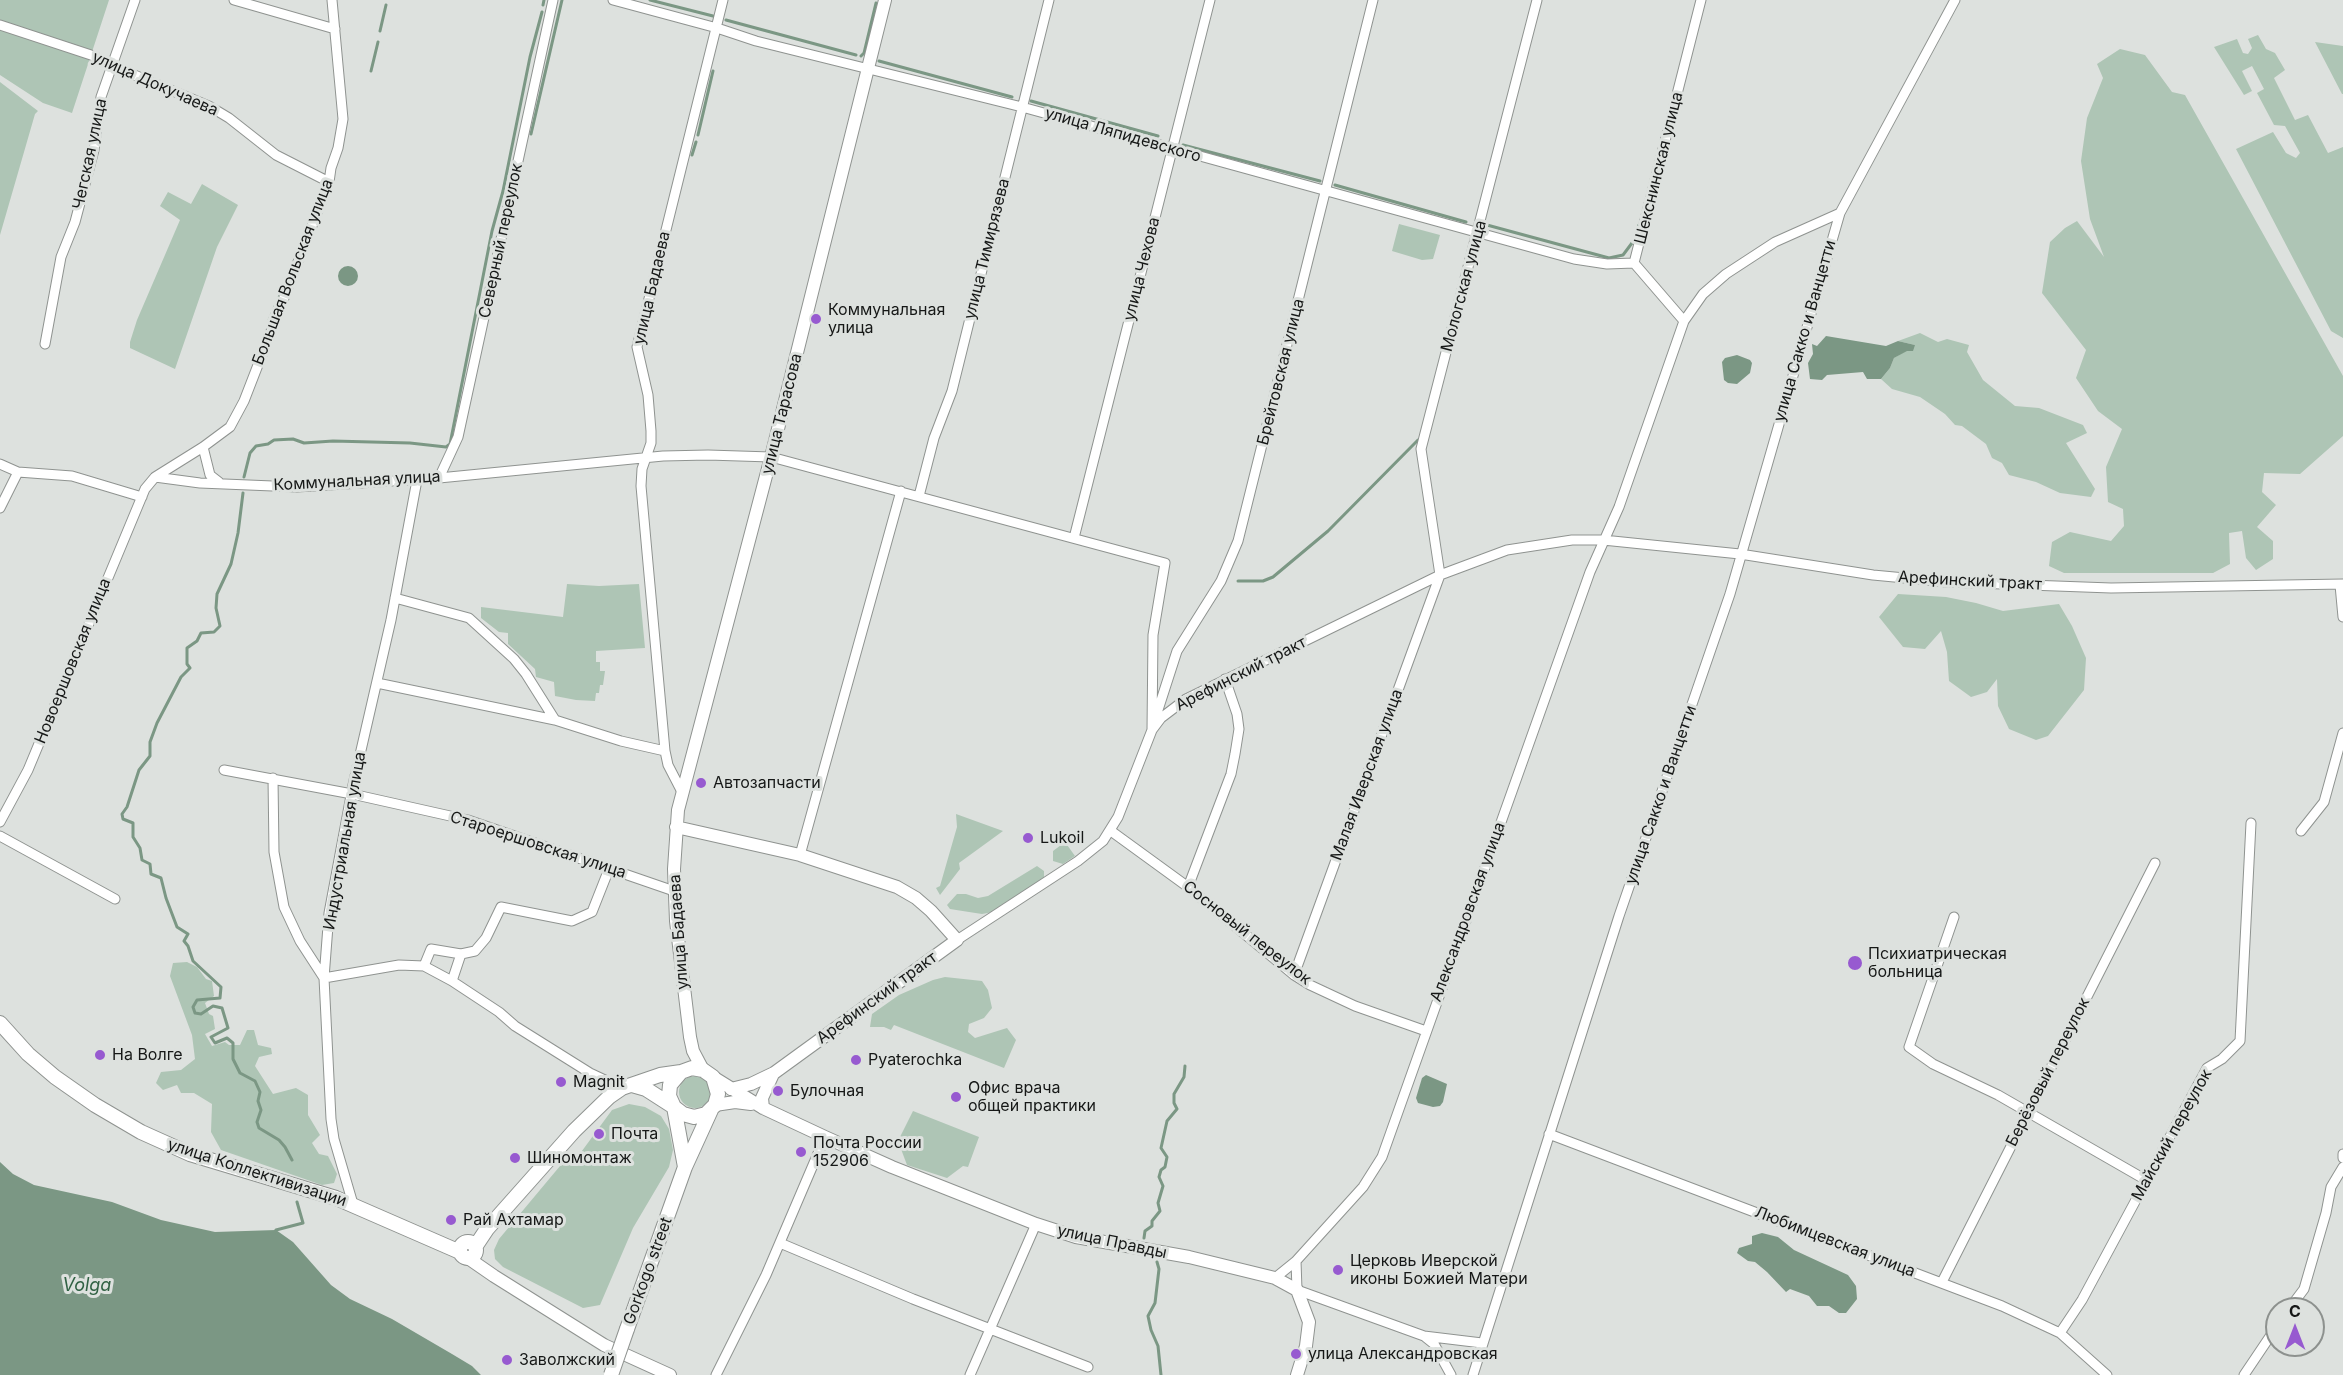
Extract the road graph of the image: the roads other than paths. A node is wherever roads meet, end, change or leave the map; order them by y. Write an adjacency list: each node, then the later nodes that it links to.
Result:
1 (135, 0): 17 (street, Чегская улица)
2 (234, 0): 16 (street)
3 (332, 0): 16 (street, Большая Вольская улица)
4 (553, 0): 34 (street, Северный переулок)
5 (613, 0): 15 (street, улица Ляпидевского)
6 (723, 0): 15 (street, улица Бадаева)
7 (885, 0): 18 (street, улица Тарасова)
8 (1049, 0): 19 (street, улица Тимирязева)
9 (1210, 0): 20 (street, улица Чехова)
10 (1373, 0): 22 (street, Брейтовская улица)
11 (1537, 0): 24 (street, Мологская улица)
12 (1701, 0): 25 (street, Шекснинская улица)
13 (1955, 0): 23 (street, улица Сакко и Ванцетти)
14 (0, 25): 17 (street, улица Докучаева)
15 (717, 28): 18 (street, улица Ляпидевского); 29 (street, улица Бадаева)
16 (335, 29): 21 (street, Большая Вольская улица)
17 (112, 66): 21 (street, улица Докучаева); 27 (street, Чегская улица)
18 (868, 70): 19 (street, улица Ляпидевского); 30 (street, улица Тарасова)
19 (1022, 107): 20 (street, улица Ляпидевского); 38 (street, улица Тимирязева)
20 (1172, 149): 22 (street, улица Ляпидевского); 41 (street, улица Чехова)
21 (329, 182): 28 (street, Большая Вольская улица)
22 (1324, 191): 24 (street, улица Ляпидевского); 51 (street, Брейтовская улица)
23 (1840, 213): 26 (street); 43 (street, улица Сакко и Ванцетти)
24 (1479, 233): 25 (street, улица Ляпидевского); 44 (street, Мологская улица)
25 (1634, 263): 26 (street, Шекснинская улица)
26 (1683, 321): 42 (street)
27 (45, 344)
28 (203, 447): 33 (street, Большая Вольская улица); 36 (street)
29 (647, 457): 30 (street, Коммунальная улица); 34 (street, Коммунальная улица); 53 (street, улица Бадаева)
30 (771, 458): 37 (street, Коммунальная улица); 56 (street, улица Тарасова)
31 (0, 464): 32 (street)
32 (18, 472): 39 (street); 40 (street)
33 (155, 477): 36 (street, Коммунальная улица); 39 (street, Большая Вольская улица)
34 (438, 478): 35 (street, Коммунальная улица)
35 (417, 480): 36 (street, Коммунальная улица); 46 (street, Индустриальная улица)
36 (219, 483)
37 (901, 491): 38 (street, Коммунальная улица); 64 (street)
38 (919, 496): 41 (street, Коммунальная улица)
39 (142, 497): 58 (street, Новоершовская улица)
40 (0, 508)
41 (1074, 538): 51 (street, Коммунальная улица)
42 (1603, 540): 43 (street, Арефинский тракт); 44 (street, Арефинский тракт); 78 (street, Александровская улица)
43 (1740, 554): 45 (street, Арефинский тракт); 89 (street, улица Сакко и Ванцетти)
44 (1440, 575): 48 (street, Арефинский тракт); 74 (street, Малая Иверская улица)
45 (2341, 584): 47 (street)
46 (395, 598): 49 (street, Индустриальная улица); 50 (street)
47 (2343, 617)
48 (1225, 679): 51 (street, Арефинский тракт); 67 (street)
49 (377, 683): 50 (street); 57 (street, Индустриальная улица)
50 (555, 720): 53 (street)
51 (1152, 730): 61 (street, Арефинский тракт)
52 (2343, 733): 62 (street)
53 (665, 751): 56 (street, улица Бадаева)
54 (224, 770): 55 (street, Староершовская улица)
55 (273, 778): 57 (street, Староершовская улица); 75 (street)
56 (682, 792): 60 (street, улица Тарасова)
57 (352, 794): 66 (street, Староершовская улица); 75 (street, Индустриальная улица)
58 (0, 822)
59 (2251, 823): 93 (street, Майский переулок)
60 (676, 827): 64 (street); 68 (street, улица Бадаева)
61 (1111, 831): 67 (street, Сосновый переулок); 71 (street, Арефинский тракт)
62 (2301, 831)
63 (0, 836): 69 (street)
64 (800, 855): 71 (street)
65 (2155, 863): 88 (street, Берёзовый переулок)
66 (609, 869): 68 (street, Староершовская улица); 72 (street)
67 (1188, 887): 74 (street, Сосновый переулок)
68 (674, 891): 79 (street, улица Бадаева)
69 (114, 899)
70 (1954, 917): 88 (street)
71 (957, 940): 82 (street, Арефинский тракт)
72 (461, 954): 73 (street); 76 (street)
73 (424, 966): 75 (street); 76 (street)
74 (1294, 975): 78 (street, Сосновый переулок)
75 (324, 978): 94 (street, Индустриальная улица)
76 (452, 981): 83 (street)
77 (0, 1023): 94 (main road, улица Коллективизации)
78 (1426, 1031): 98 (street, Александровская улица)
79 (690, 1037): 80 (street, улица Бадаева); 81 (street, улица Бадаева)
80 (684, 1070): 81 (main road); 83 (main road); 85 (main road)
81 (708, 1073): 84 (street, улица Правды); 86 (main road)
82 (774, 1073): 84 (street, Арефинский тракт); 87 (street)
83 (627, 1086): 85 (main road); 97 (main road)
84 (731, 1089): 87 (street, улица Правды)
85 (674, 1107): 86 (main road); 91 (main road)
86 (713, 1108): 87 (street, улица Правды); 91 (main road, Gorkogo street)
87 (763, 1108): 90 (street, улица Правды)
88 (2027, 1113): 93 (street); 100 (street, Берёзовый переулок)
89 (1549, 1134): 100 (street, Любимцевская улица); 106 (street, улица Сакко и Ванцетти)
90 (825, 1137): 95 (street, улица Правды); 96 (street)
91 (685, 1167): 109 (main road, Gorkogo street, bridge)
92 (2343, 1167): 102 (street)
93 (2146, 1180): 104 (street, Майский переулок)
94 (353, 1204): 97 (main road, улица Коллективизации)
95 (1036, 1224): 99 (street, улица Правды); 103 (street)
96 (780, 1242): 103 (street); 111 (street)
97 (467, 1248): 110 (street)
98 (1296, 1261): 99 (street, Александровская улица); 101 (street)
99 (1275, 1278): 101 (street, улица Правды)
100 (1942, 1282): 104 (street, Любимцевская улица)
101 (1296, 1290): 105 (street, улица Правды); 113 (street)
102 (2298, 1297)
103 (990, 1328): 108 (street); 112 (street)
104 (2060, 1333): 116 (street, Любимцевская улица)
105 (1424, 1336): 106 (street, улица Правды); 114 (street)
106 (1482, 1342): 115 (street, улица Сакко и Ванцетти)
107 (2265, 1344): 117 (street)
108 (1088, 1366)
109 (611, 1375)
110 (670, 1375)
111 (716, 1375)
112 (970, 1375)
113 (1297, 1375)
114 (1450, 1375)
115 (1473, 1375)
116 (2107, 1375)
117 (2244, 1375)

